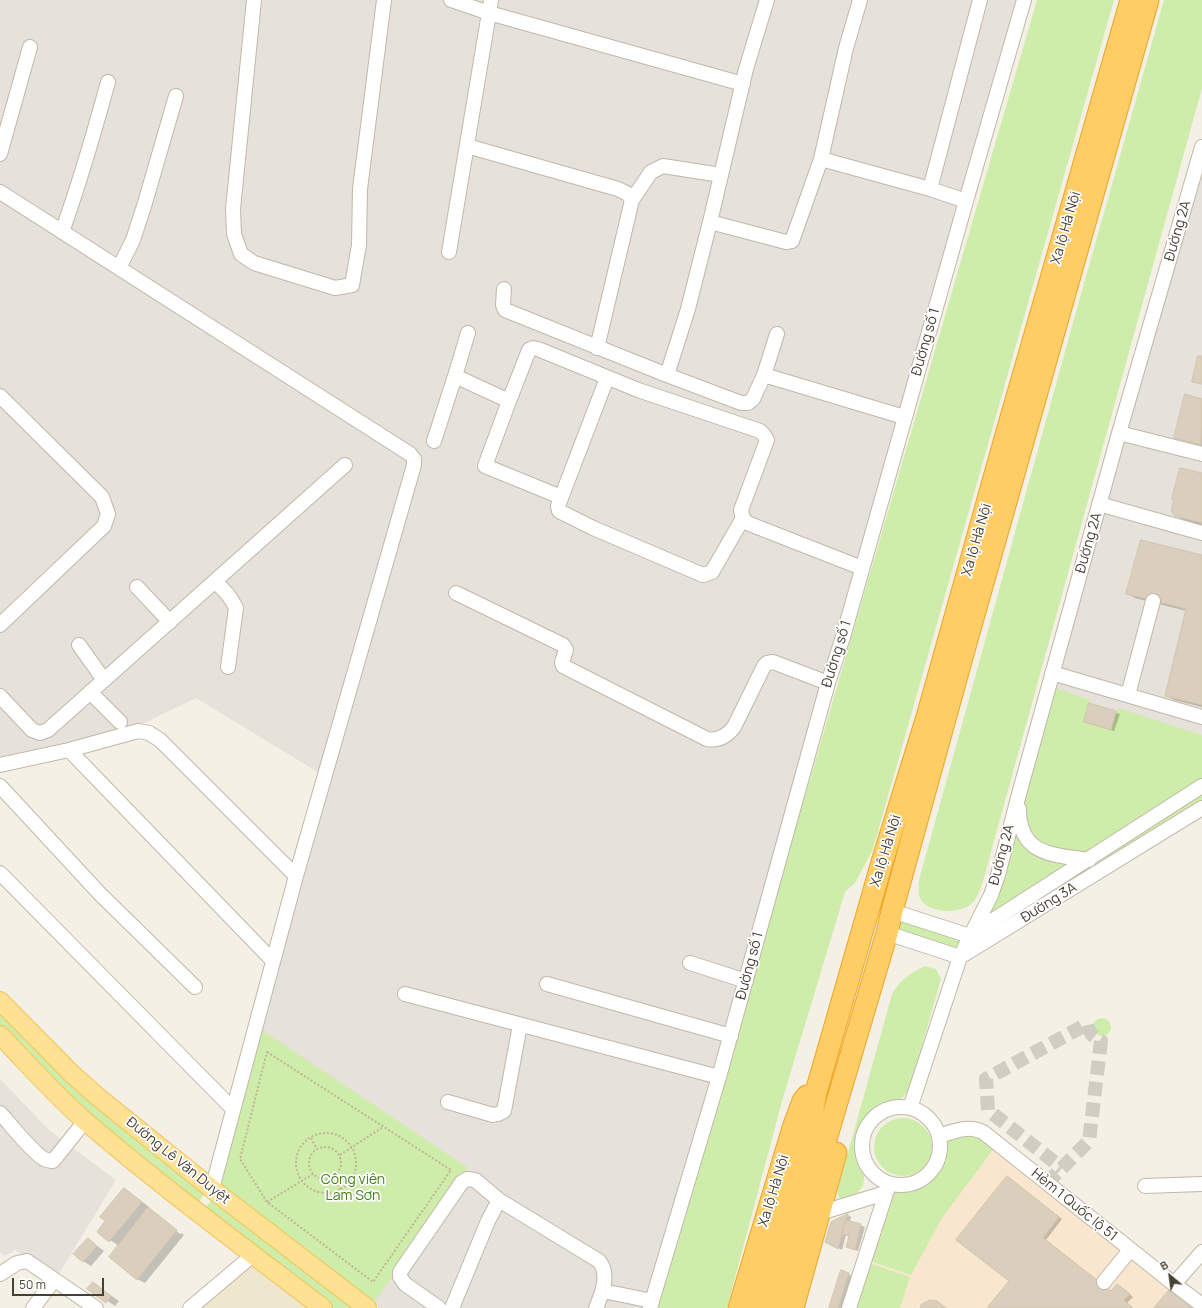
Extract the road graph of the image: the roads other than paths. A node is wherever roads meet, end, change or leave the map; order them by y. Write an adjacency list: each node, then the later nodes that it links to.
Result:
1 (254, 0): 2 (street)
2 (384, 0)
3 (451, 0): 10 (street)
4 (767, 0): 13 (street)
5 (860, 0): 18 (street)
6 (980, 0): 20 (street)
7 (1024, 0): 23 (street, Đường số 1)
8 (1132, 0): 88 (highway, Xa lộ Hà Nội)
9 (1148, 0): 73 (highway, Xa lộ Hà Nội)
10 (490, 7): 13 (street); 15 (street)
11 (30, 47): 17 (street)
12 (108, 82): 25 (street)
13 (743, 84): 19 (street)
14 (176, 96): 27 (street)
15 (467, 146): 22 (street); 26 (street)
16 (1202, 147): 39 (street, Đường 2A)
17 (0, 154)
18 (821, 159): 20 (street); 24 (street)
19 (721, 175): 22 (street); 24 (street)
20 (930, 189): 23 (street)
21 (0, 192): 25 (street)
22 (632, 200): 31 (street)
23 (966, 201): 38 (street, Đường số 1)
24 (710, 222): 32 (street)
25 (62, 232): 27 (street)
26 (449, 252)
27 (119, 268): 72 (street)
28 (504, 289): 31 (street)
29 (468, 333): 34 (street)
30 (777, 334): 33 (street)
31 (597, 348): 32 (street)
32 (667, 375): 33 (street)
33 (764, 375): 38 (street)
34 (455, 376): 37 (street); 40 (street)
35 (607, 378): 37 (street); 43 (street); 45 (street)
36 (0, 396): 53 (street)
37 (508, 401): 43 (street)
38 (904, 418): 47 (street, Đường số 1)
39 (1119, 433): 41 (street); 44 (street, Đường 2A)
40 (434, 441)
41 (1202, 454)
42 (345, 465): 48 (street)
43 (561, 497): 45 (street)
44 (1100, 504): 46 (street); 56 (street, Đường 2A)
45 (743, 518): 47 (street)
46 (1202, 533)
47 (862, 568): 58 (street, Đường số 1)
48 (215, 582): 52 (street); 55 (street)
49 (137, 587): 52 (street)
50 (456, 593): 58 (street)
51 (1153, 601): 60 (street)
52 (170, 622): 57 (street)
53 (0, 625)
54 (79, 645): 57 (street)
55 (228, 667)
56 (1052, 673): 60 (street); 68 (street, Đường 2A)
57 (104, 680): 59 (street)
58 (828, 683): 79 (street, Đường số 1)
59 (90, 692): 61 (street); 63 (street)
60 (1128, 695): 62 (street)
61 (0, 696)
62 (1202, 718)
63 (120, 722)
64 (69, 750): 65 (street); 72 (street); 77 (street)
65 (0, 765)
66 (0, 786): 81 (street)
67 (1202, 786): 70 (street, Đường 3A)
68 (1019, 794): 70 (street); 75 (street, Đường 2A)
69 (1202, 808): 76 (street, Đường 3A)
70 (1089, 860): 75 (street, Đường 3A)
71 (0, 873): 91 (street)
72 (296, 876): 77 (street)
73 (892, 911): 74 (highway, Xa lộ Hà Nội); 75 (street)
74 (887, 933): 76 (street); 89 (highway)
75 (970, 936): 76 (street, Đường 2A)
76 (960, 957): 92 (street)
77 (273, 961): 91 (street)
78 (690, 963): 79 (street)
79 (746, 981): 86 (street, Đường số 1)
80 (547, 984): 86 (street)
81 (195, 987)
82 (405, 994): 84 (street)
83 (0, 1001): 99 (main road, Đường Lê Văn Duyệt)
84 (520, 1025): 87 (street); 90 (street)
85 (0, 1035): 94 (main road, Đường Lê Văn Duyệt)
86 (731, 1036): 87 (street, Đường số 1)
87 (719, 1078): 112 (street, Đường số 1)
88 (820, 1079): 96 (highway, Xa lộ Hà Nội); 122 (highway, Xa lộ Hà Nội)
89 (843, 1082): 96 (highway); 103 (highway)
90 (448, 1102)
91 (233, 1108): 99 (street)
92 (910, 1108): 95 (street); 100 (street)
93 (0, 1113): 94 (street)
94 (85, 1121): 102 (main road, Đường Lê Văn Duyệt)
95 (939, 1136): 100 (street); 104 (street, Hẻm 1 Quốc lộ 51)
96 (816, 1141): 123 (highway); 124 (highway)
97 (1202, 1184): 98 (street)
98 (1145, 1186)
99 (212, 1189): 102 (main road); 118 (main road, Đường Lê Văn Duyệt)
100 (887, 1189): 103 (street); 126 (street)
101 (499, 1200): 111 (street); 119 (street); 120 (street)
102 (198, 1213): 106 (main road, Đường Lê Văn Duyệt)
103 (820, 1213): 125 (highway)
104 (1130, 1250): 109 (street); 110 (street, Hẻm 1 Quốc lộ 51)
105 (1202, 1252): 110 (street)
106 (253, 1255): 116 (street); 117 (main road, Đường Lê Văn Duyệt)
107 (0, 1274): 108 (street)
108 (54, 1280): 114 (street); 115 (street)
109 (1104, 1282)
110 (1174, 1284): 113 (street, Hẻm 1 Quốc lộ 51)
111 (603, 1291): 112 (street); 121 (street)
112 (651, 1304)
113 (1202, 1305)
114 (33, 1308)
115 (96, 1308)
116 (190, 1308)
117 (323, 1308)
118 (367, 1308)
119 (439, 1308)
120 (452, 1308)
121 (596, 1308)
122 (739, 1308)
123 (758, 1308)
124 (774, 1308)
125 (793, 1308)
126 (849, 1308)

